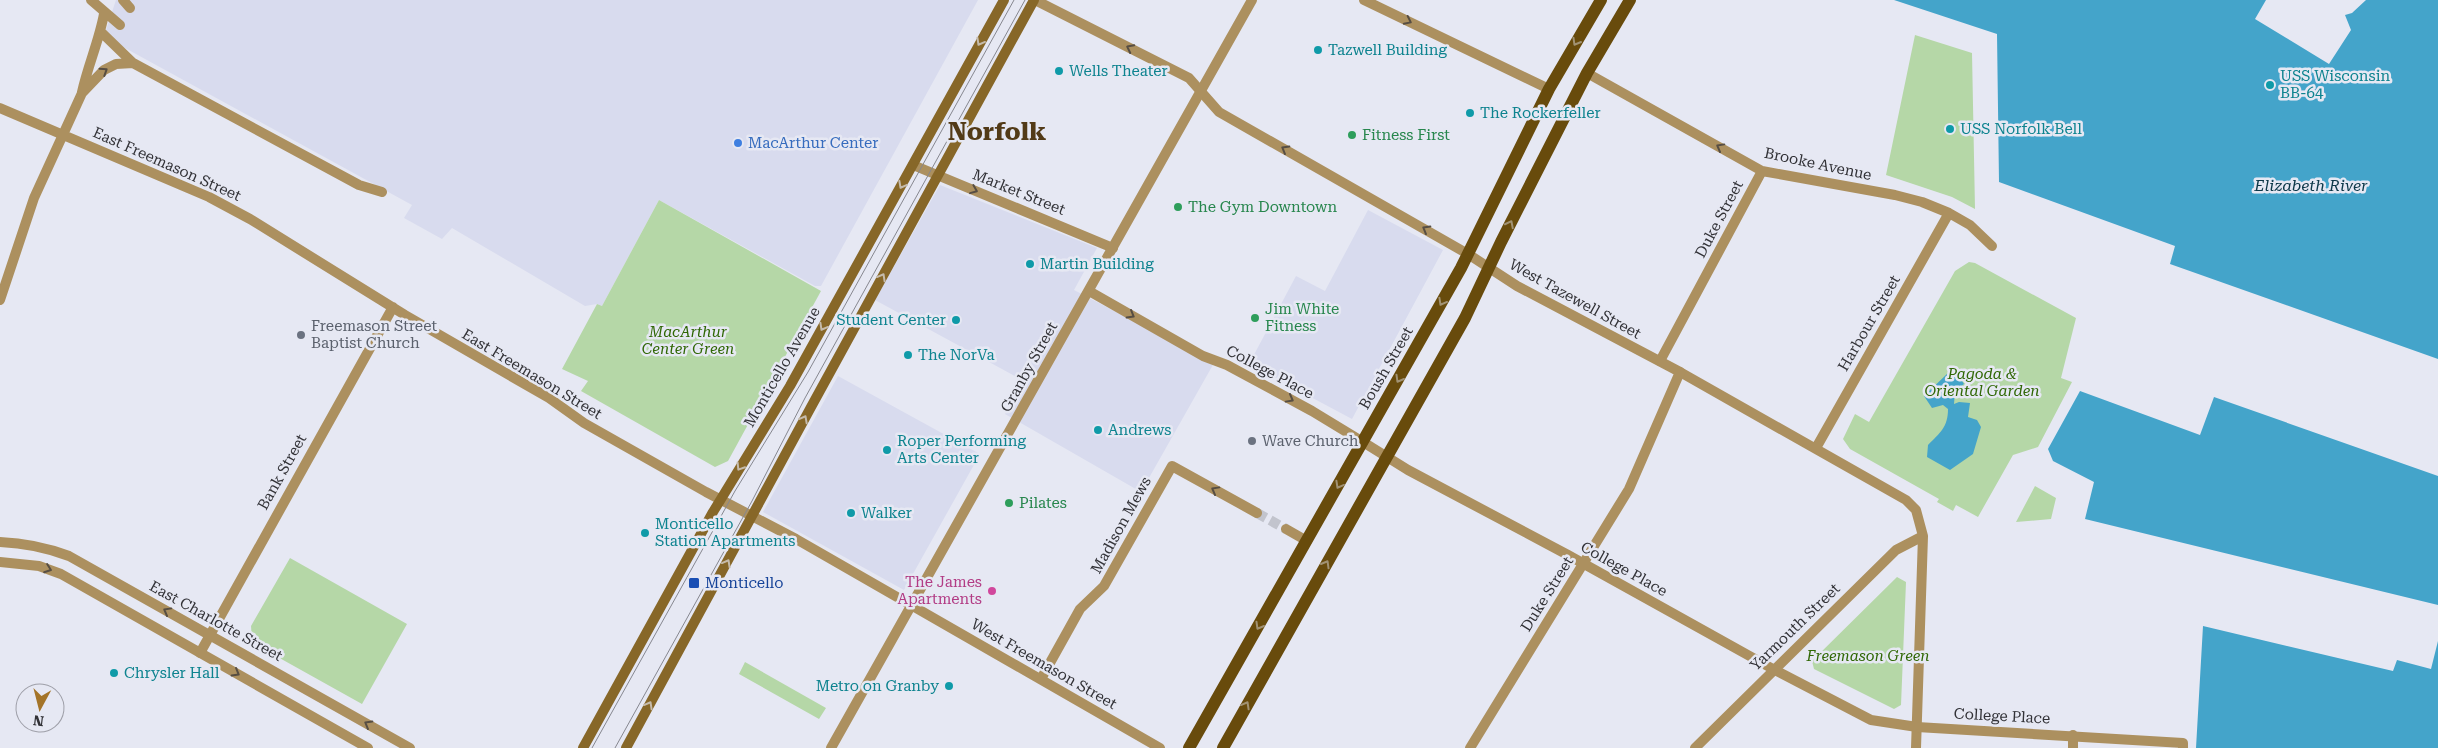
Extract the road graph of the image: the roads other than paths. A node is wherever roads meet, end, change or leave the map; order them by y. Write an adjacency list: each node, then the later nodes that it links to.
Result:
1 (91, 0): 8 (street)
2 (1004, 0): 18 (main road, Monticello Avenue, one-way to 18)
3 (1035, 0): 14 (street, West Tazewell Street, one-way to 3); 20 (main road)
4 (1252, 0): 14 (street, Granby Street)
5 (1364, 0): 13 (street, one-way to 13)
6 (1601, 0): 13 (main road, Boush Street, one-way to 13)
7 (1630, 0): 12 (main road)
8 (104, 14): 9 (street); 10 (street)
9 (120, 25)
10 (100, 32): 11 (street); 15 (street)
11 (133, 63): 15 (street, one-way to 11); 21 (street)
12 (1587, 73): 19 (street, Brooke Avenue, one-way to 12); 26 (main road, one-way to 12)
13 (1550, 89): 25 (main road, Boush Street)
14 (1200, 92): 24 (street, Granby Street); 25 (street, West Tazewell Street, one-way to 14)
15 (82, 93): 17 (street)
16 (0, 108): 17 (street, East Freemason Street)
17 (62, 134): 28 (street); 29 (street, East Freemason Street)
18 (913, 165): 20 (street, Market Street); 35 (main road, Monticello Avenue, one-way to 35)
19 (1762, 171): 22 (street, Brooke Avenue); 30 (street, Duke Street)
20 (938, 175): 24 (street, Market Street, one-way to 24); 37 (main road, one-way to 20)
21 (382, 192)
22 (1948, 212): 23 (street, Brooke Avenue); 33 (street, Harbour Street)
23 (1992, 246)
24 (1113, 248): 27 (street, Granby Street)
25 (1468, 254): 26 (street, West Tazewell Street); 32 (main road, Boush Street, one-way to 32)
26 (1489, 268): 30 (street, West Tazewell Street); 34 (main road)
27 (1089, 292): 32 (street, College Place, one-way to 32); 44 (street, Granby Street)
28 (0, 300)
29 (393, 307): 35 (street, East Freemason Street); 45 (street, Bank Street)
30 (1660, 361): 31 (street, West Tazewell Street)
31 (1680, 372): 33 (street, West Tazewell Street); 43 (street, Duke Street)
32 (1363, 442): 34 (street, College Place); 40 (main road, Boush Street, one-way to 40)
33 (1816, 448): 39 (street, West Tazewell Street)
34 (1387, 457): 43 (street, College Place); 59 (main road, one-way to 34)
35 (720, 500): 37 (street, East Freemason Street); 54 (main road, Monticello Avenue)
36 (1257, 513): 48 (street, Madison Mews, one-way to 48)
37 (753, 517): 44 (street, East Freemason Street); 55 (main road, one-way to 37)
38 (1286, 529): 40 (street)
39 (1923, 536): 47 (street, Yarmouth Street); 49 (street, West Tazewell Street)
40 (1307, 541): 58 (main road, Boush Street, one-way to 58)
41 (0, 542): 45 (street, East Charlotte Street, one-way to 41)
42 (0, 562): 46 (street, one-way to 46)
43 (1584, 564): 47 (street, College Place); 60 (street, Duke Street)
44 (912, 605): 48 (street, West Freemason Street); 56 (street, Granby Street)
45 (209, 635): 46 (street, Bank Street); 53 (street, East Charlotte Street, one-way to 45)
46 (200, 653): 52 (street, one-way to 52)
47 (1773, 669): 49 (street, College Place); 61 (street, Yarmouth Street)
48 (1041, 679): 57 (street, West Freemason Street)
49 (1917, 727): 50 (street, College Place); 62 (street, West Tazewell Street)
50 (2073, 735): 51 (street, College Place); 63 (street)
51 (2183, 745)
52 (368, 748)
53 (410, 748)
54 (583, 748)
55 (626, 748)
56 (831, 748)
57 (1160, 748)
58 (1190, 748)
59 (1222, 748)
60 (1470, 748)
61 (1695, 748)
62 (1916, 748)
63 (2073, 748)

